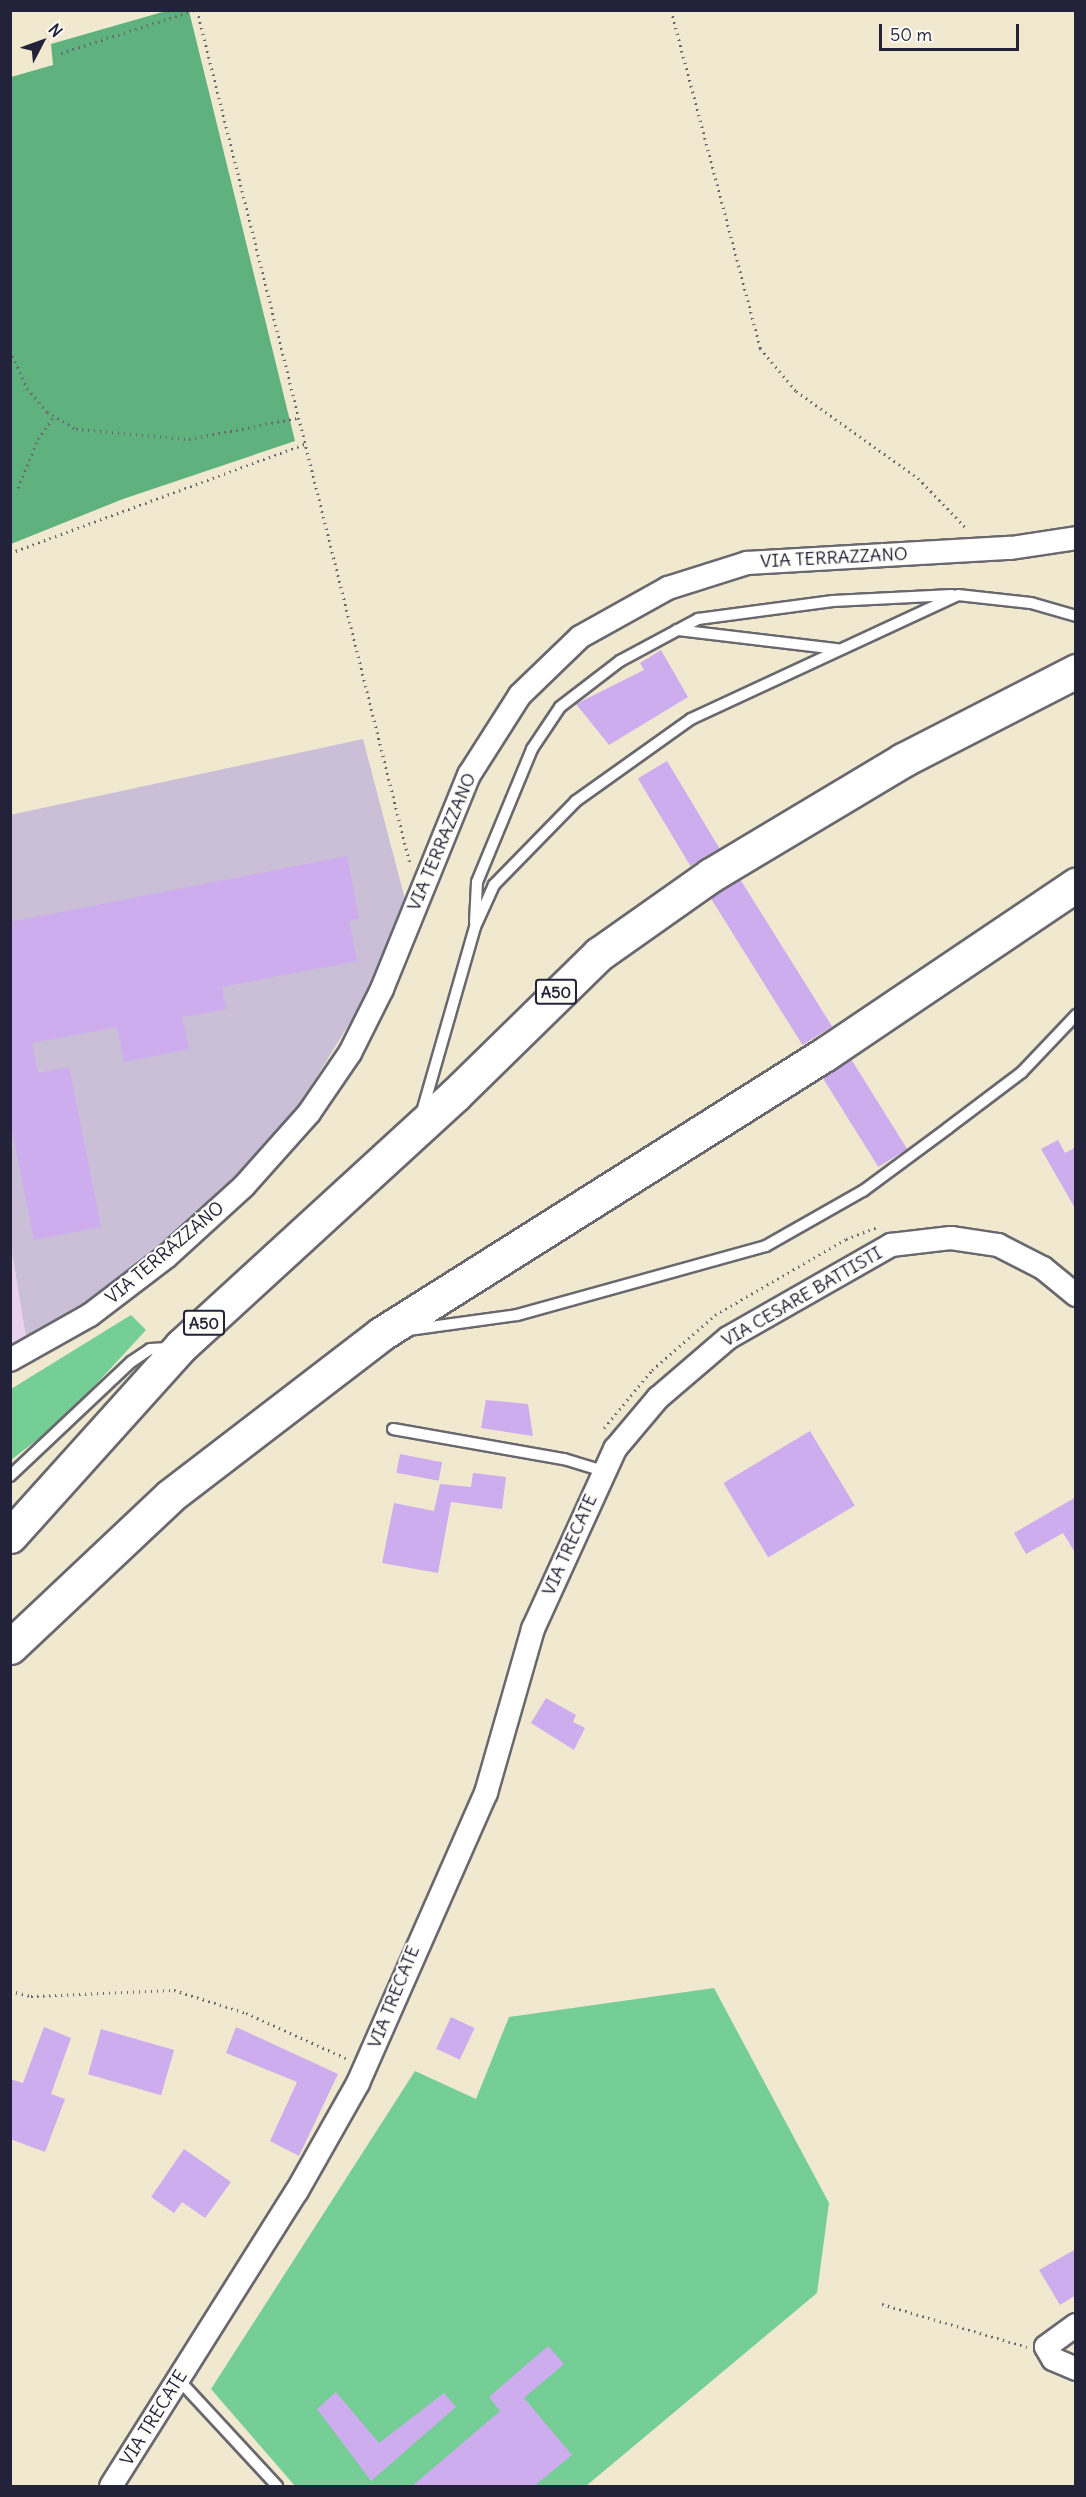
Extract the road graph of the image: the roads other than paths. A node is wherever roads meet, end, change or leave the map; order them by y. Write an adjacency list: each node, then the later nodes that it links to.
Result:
1 (1076, 538): 14 (street, VIA TERRAZZANO)
2 (958, 595): 3 (lane); 4 (lane); 5 (lane)
3 (1076, 616)
4 (677, 630): 5 (lane); 8 (lane)
5 (837, 649): 8 (lane)
6 (1076, 671): 10 (highway, A50)
7 (1076, 885): 12 (highway)
8 (475, 927): 10 (lane)
9 (1076, 1015): 12 (lane)
10 (418, 1129): 13 (highway, A50)
11 (1076, 1295): 16 (street, VIA CESARE BATTISTI)
12 (381, 1334): 19 (highway)
13 (181, 1346): 17 (lane); 18 (highway, A50)
14 (10, 1360)
15 (393, 1429): 16 (lane)
16 (594, 1467): 22 (street, VIA TRECATE)
17 (10, 1476)
18 (10, 1536)
19 (10, 1647)
20 (1076, 2325): 21 (street)
21 (1076, 2369)
22 (178, 2378): 23 (street, VIA TRECATE); 24 (lane)
23 (111, 2487)
24 (277, 2487)

